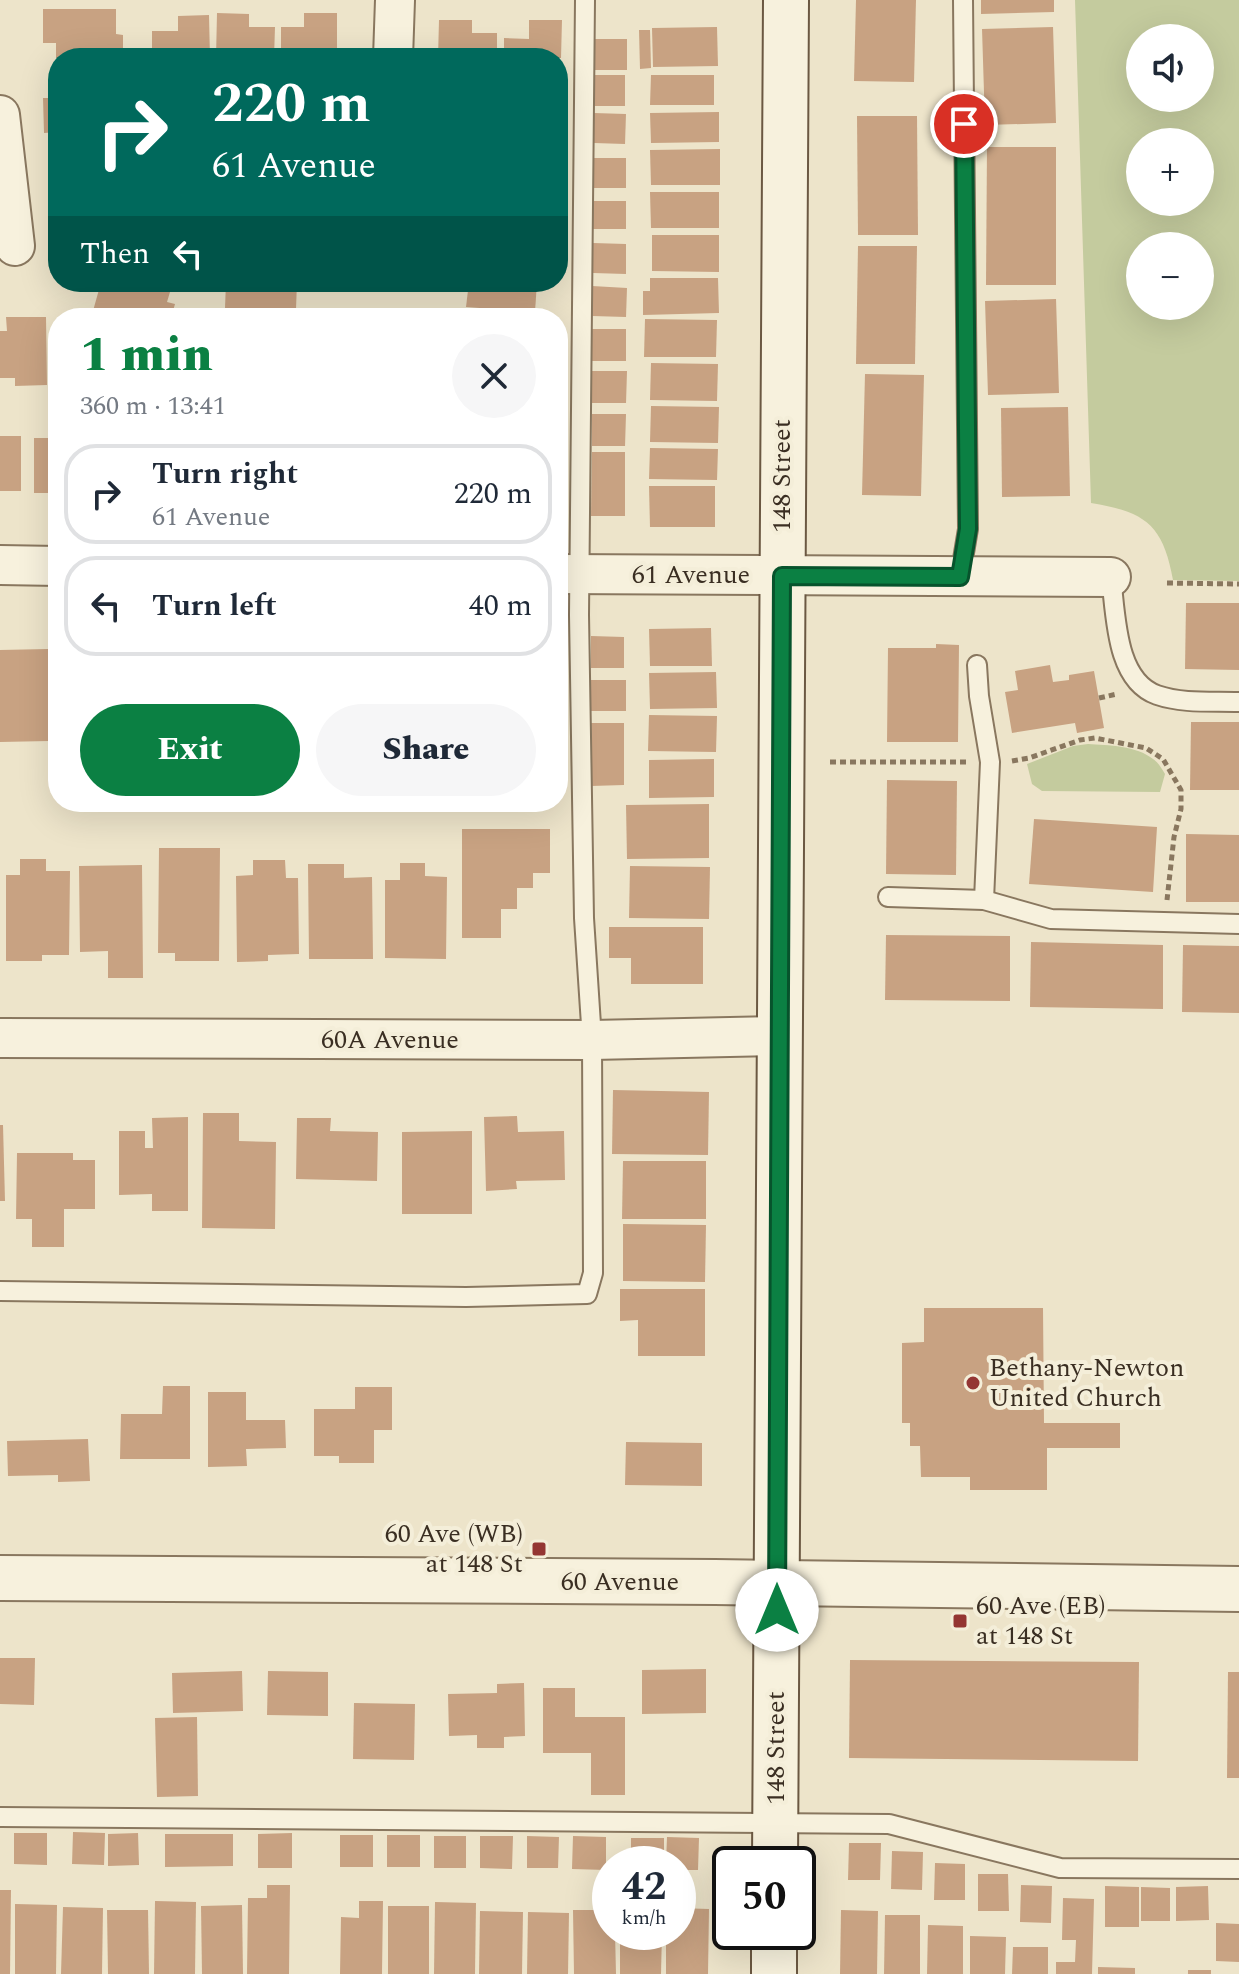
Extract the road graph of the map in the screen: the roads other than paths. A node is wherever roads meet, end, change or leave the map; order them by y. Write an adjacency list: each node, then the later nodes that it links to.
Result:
1 (395, 0): 5 (street)
2 (585, 0): 10 (lane)
3 (786, 0): 11 (main road, 148 Street)
4 (963, 0): 12 (lane)
5 (393, 48)
6 (0, 115): 7 (street)
7 (15, 246)
8 (0, 565): 9 (street)
9 (48, 566)
10 (569, 575): 11 (street, 61 Avenue); 21 (lane)
11 (782, 576): 12 (street, 61 Avenue); 19 (main road, 148 Street)
12 (960, 577): 13 (street, 61 Avenue)
13 (1111, 577): 15 (lane)
14 (977, 665): 17 (lane)
15 (1239, 702)
16 (888, 897): 17 (lane)
17 (984, 900): 18 (lane)
18 (1239, 924)
19 (779, 1036): 21 (street, 60A Avenue); 24 (main road, 148 Street)
20 (0, 1038): 21 (street, 60A Avenue)
21 (592, 1040): 22 (lane)
22 (0, 1291)
23 (0, 1578): 24 (main road, 60 Avenue)
24 (777, 1584): 25 (main road, 60 Avenue); 27 (main road, 148 Street)
25 (1239, 1589)
26 (0, 1817): 27 (lane)
27 (776, 1843): 28 (lane)
28 (1239, 1869)
29 (774, 1950): 30 (main road)
30 (774, 1974)

